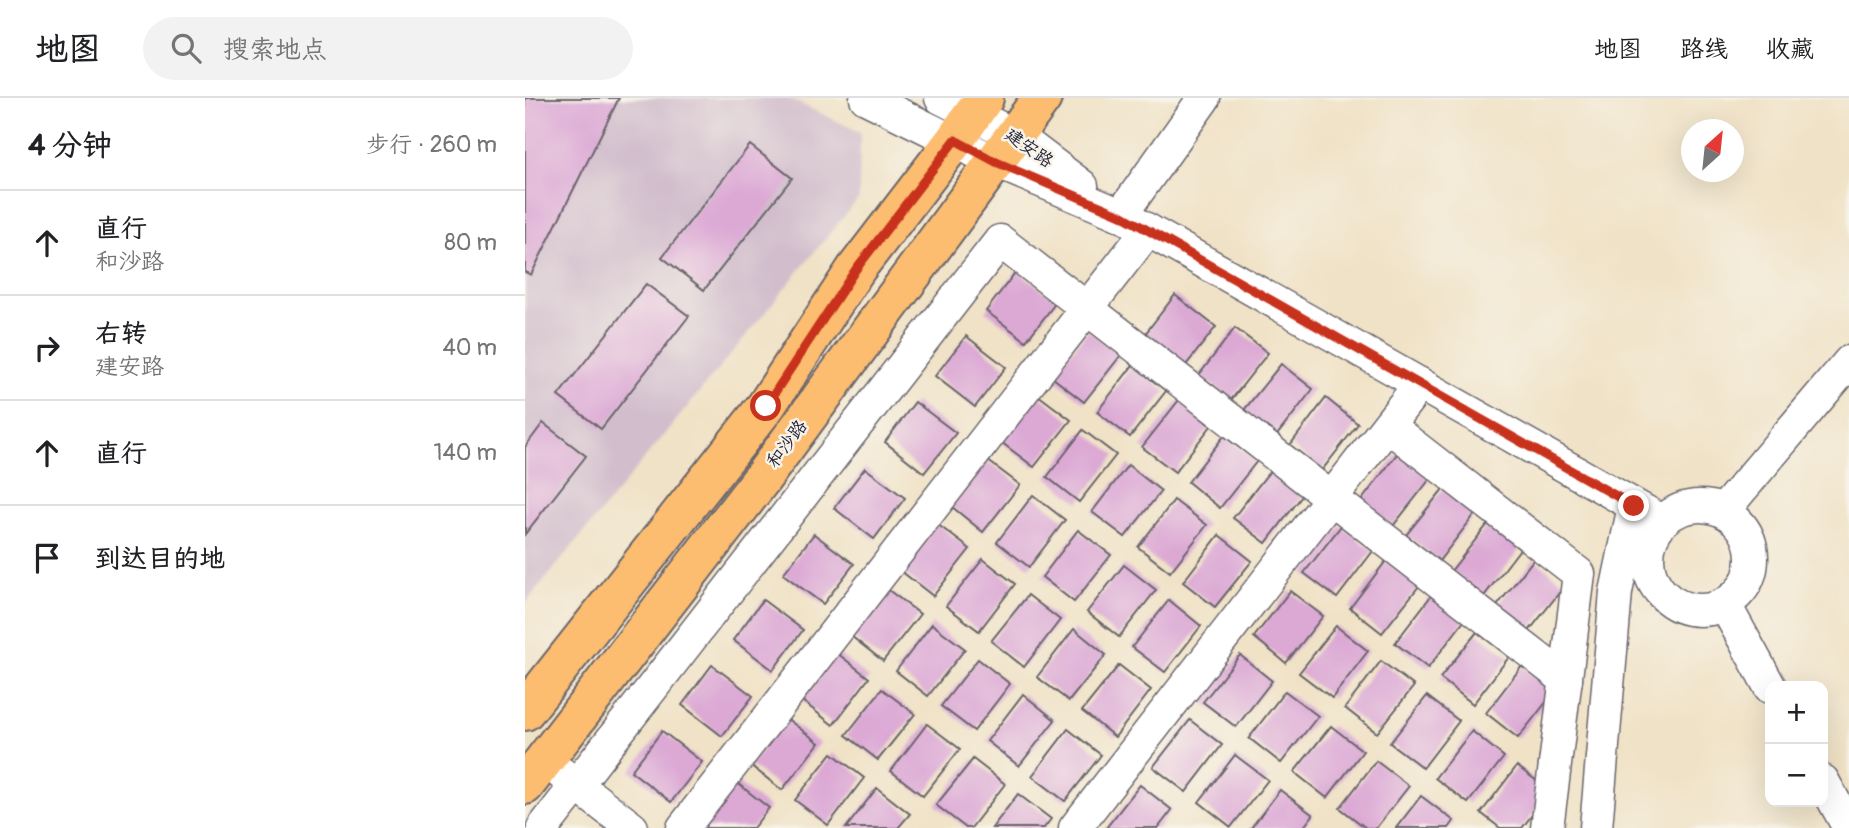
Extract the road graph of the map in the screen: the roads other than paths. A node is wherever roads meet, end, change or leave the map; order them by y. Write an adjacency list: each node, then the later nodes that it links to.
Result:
1 (866, 98): 4 (street, 建安路)
2 (1042, 98): 5 (main road, 和沙路)
3 (1204, 98): 6 (street)
4 (963, 112): 5 (street, 建安路); 18 (main road)
5 (1006, 149): 6 (street, 建安路); 19 (main road, 和沙路)
6 (1135, 223): 7 (street); 9 (street, 建安路)
7 (1087, 309): 11 (street); 20 (street); 24 (street)
8 (1849, 362): 13 (street)
9 (1420, 384): 10 (street); 12 (street, 建安路)
10 (1388, 426): 11 (street); 16 (street)
11 (1331, 498): 16 (street); 25 (street)
12 (1634, 506): 14 (street, 建安路); 27 (street)
13 (1723, 512): 14 (street); 15 (street)
14 (1662, 522): 15 (street)
15 (1725, 605): 17 (street)
16 (1566, 680): 26 (street)
17 (1767, 681)
18 (525, 711)
19 (535, 773): 20 (street)
20 (576, 785): 22 (street); 23 (street)
21 (1828, 789): 28 (street)
22 (543, 828)
23 (632, 828)
24 (683, 828)
25 (1075, 828)
26 (1547, 828)
27 (1596, 828)
28 (1849, 828)

